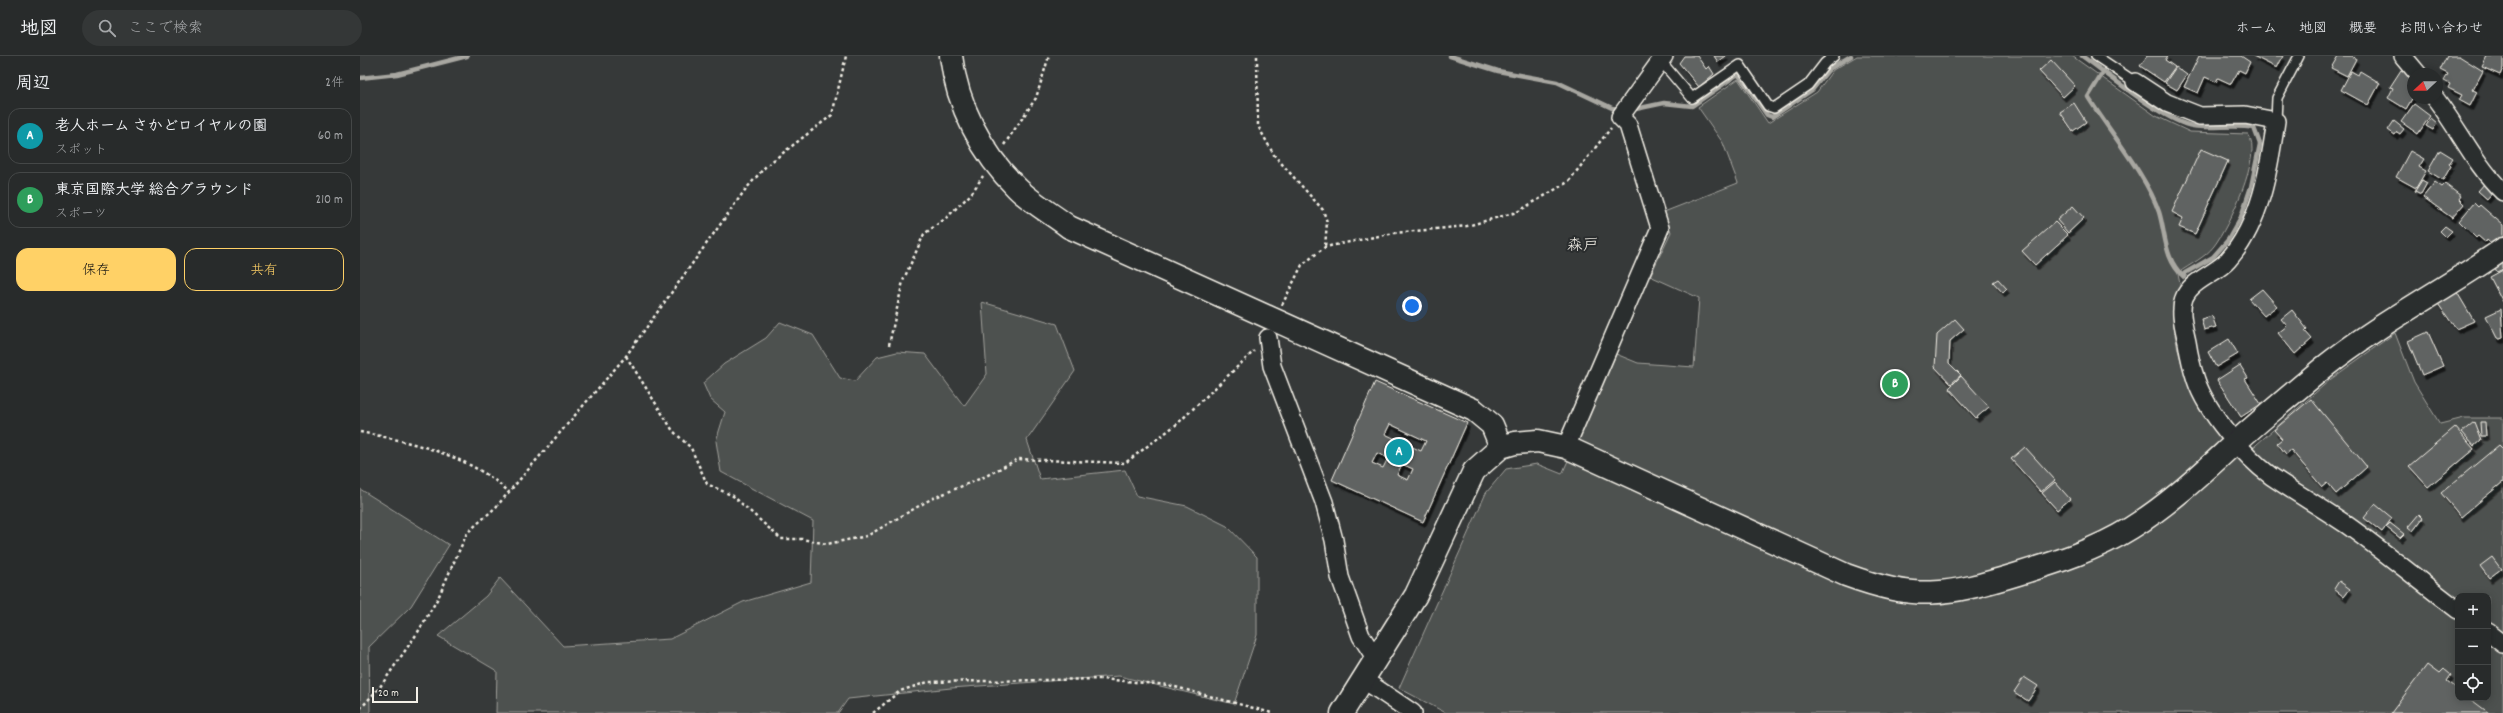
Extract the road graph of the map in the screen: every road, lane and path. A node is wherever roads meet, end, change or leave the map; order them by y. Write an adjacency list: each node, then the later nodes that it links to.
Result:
1 (846, 56): 22 (path)
2 (951, 56): 20 (street)
3 (1049, 56): 15 (path)
4 (1257, 56): 18 (path)
5 (1834, 56): 9 (lane)
6 (2096, 56): 11 (lane)
7 (2299, 56): 14 (lane)
8 (2403, 56): 10 (street)
9 (1662, 58): 13 (street)
10 (2413, 68)
11 (2134, 82): 14 (street)
12 (2440, 104): 17 (street)
13 (1620, 117): 18 (path); 26 (street)
14 (2276, 121): 24 (street)
15 (1001, 149)
16 (984, 175): 21 (path)
17 (2503, 192)
18 (1325, 247): 20 (path)
19 (2503, 249): 24 (street)
20 (1271, 329): 22 (path); 25 (street); 31 (street)
21 (889, 345)
22 (626, 356): 27 (path)
23 (360, 432): 27 (path)
24 (2235, 443): 26 (street); 28 (street)
25 (1500, 447): 26 (street); 31 (street)
26 (1566, 448)
27 (510, 492): 33 (path)
28 (2455, 608)
29 (2491, 634): 30 (street)
30 (2503, 644)
31 (1376, 659): 32 (street)
32 (1364, 680): 36 (street); 37 (street)
33 (360, 709)
34 (873, 713): 35 (path)
35 (1272, 713)
36 (1342, 713)
37 (1413, 713)

